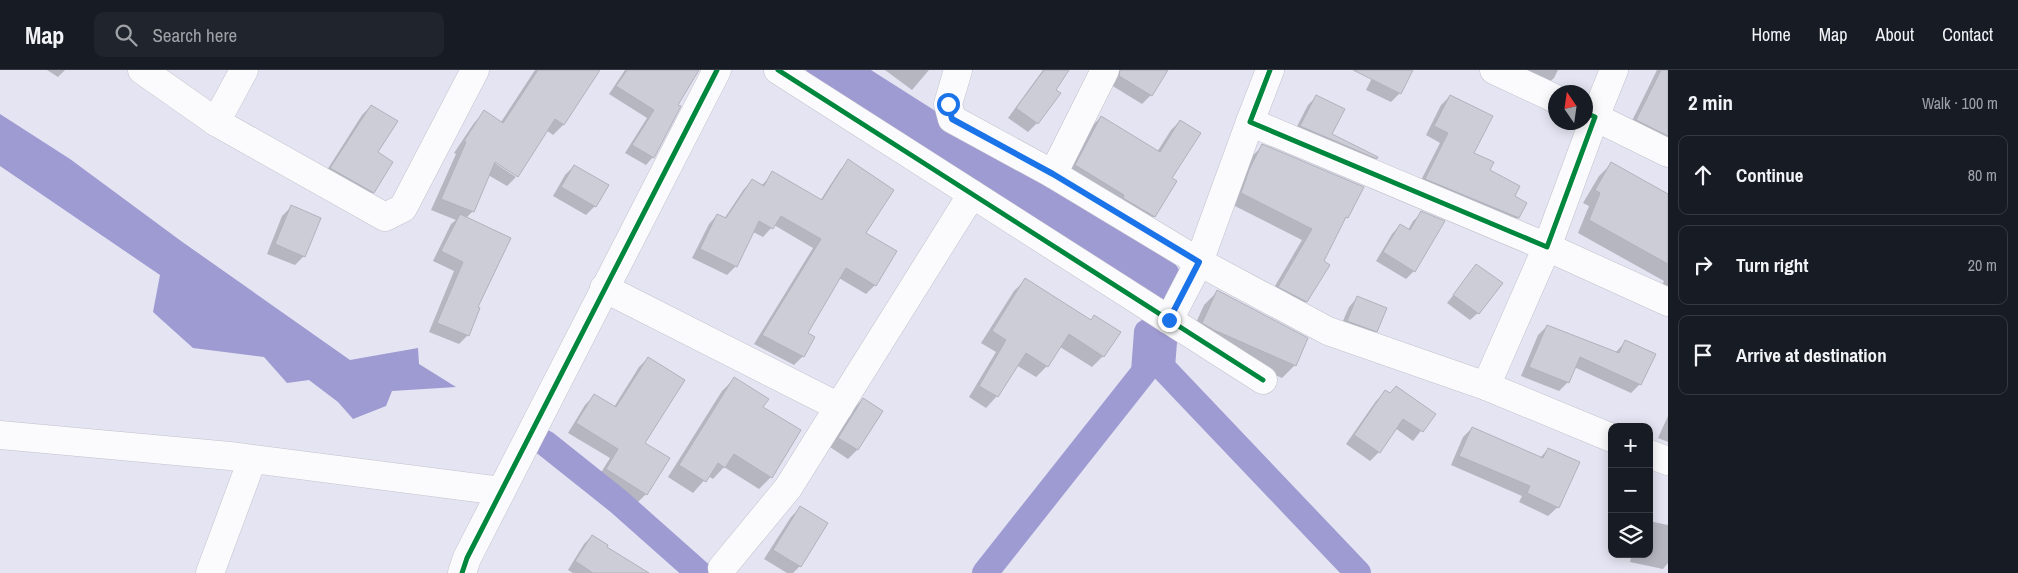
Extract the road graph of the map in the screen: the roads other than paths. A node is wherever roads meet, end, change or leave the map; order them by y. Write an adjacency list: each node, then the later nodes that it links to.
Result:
1 (142, 70): 14 (street)
2 (244, 70): 14 (street)
3 (475, 70): 14 (street)
4 (716, 70): 22 (street)
5 (778, 70): 19 (street)
6 (958, 70): 18 (street)
7 (1105, 70): 18 (street)
8 (1270, 70): 15 (street)
9 (1494, 70): 11 (street)
10 (1614, 70): 12 (street)
11 (1548, 95)
12 (1593, 109)
13 (1593, 116): 17 (street)
14 (216, 122)
15 (1250, 122): 20 (street); 21 (street)
16 (1585, 130): 20 (street)
17 (1668, 153)
18 (1053, 174): 21 (street)
19 (972, 194): 24 (street); 27 (street)
20 (1547, 247): 23 (street); 26 (street)
21 (1199, 262): 24 (street); 26 (street)
22 (604, 288): 27 (street); 33 (street)
23 (1668, 302)
24 (1169, 320): 25 (street)
25 (1264, 380)
26 (1486, 386): 29 (street)
27 (839, 407): 34 (street)
28 (0, 435): 31 (street)
29 (1608, 436)
30 (1653, 455): 32 (street)
31 (252, 460): 33 (street); 35 (street)
32 (1668, 461)
33 (501, 491): 36 (street)
34 (722, 568)
35 (210, 573)
36 (462, 573)

